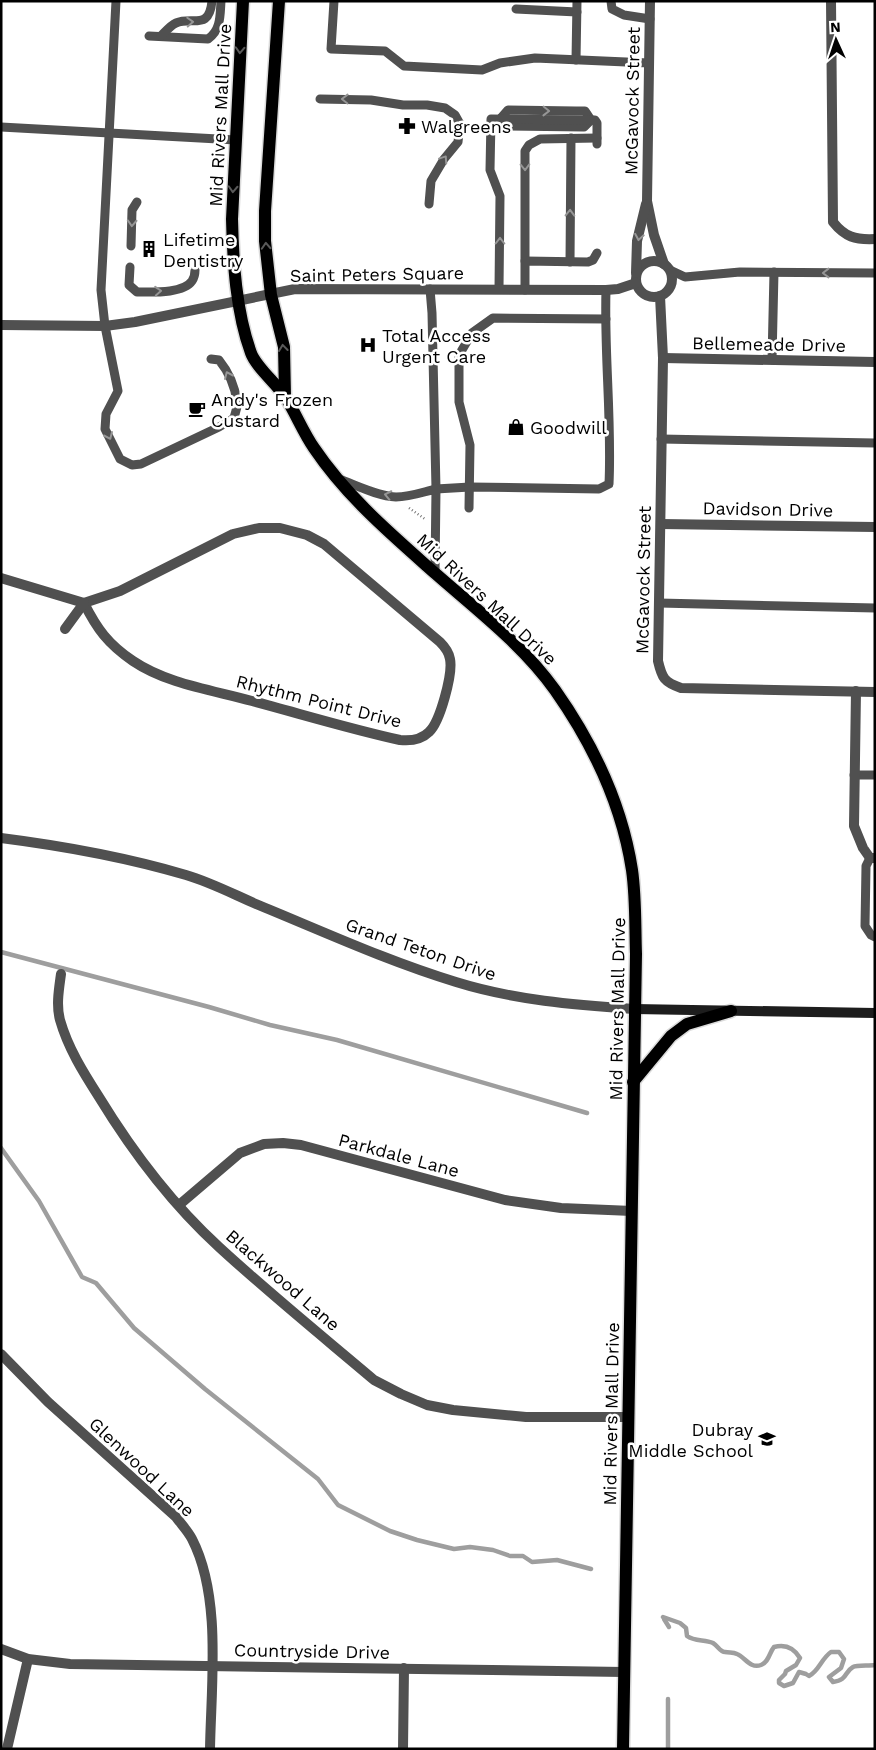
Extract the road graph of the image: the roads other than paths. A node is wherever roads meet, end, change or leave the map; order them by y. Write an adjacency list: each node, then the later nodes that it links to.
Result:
1 (116, 1): 22 (lane)
2 (212, 1): 15 (lane, one-way to 2)
3 (221, 1): 15 (lane)
4 (243, 1): 24 (main road, Mid Rivers Mall Drive, one-way to 24)
5 (279, 1): 43 (main road, Mid Rivers Mall Drive, one-way to 5)
6 (334, 1): 16 (lane)
7 (577, 1): 12 (lane)
8 (611, 1): 13 (lane)
9 (650, 1): 13 (street, McGavock Street)
10 (831, 1): 28 (street)
11 (516, 10): 12 (lane)
12 (577, 12): 16 (lane)
13 (650, 19): 17 (street, McGavock Street)
14 (149, 36): 15 (lane)
15 (161, 36)
16 (576, 60): 17 (lane)
17 (649, 63): 25 (street, McGavock Street)
18 (320, 99): 27 (lane, one-way to 18)
19 (501, 118): 20 (lane); 20 (lane, one-way to 20); 40 (lane, one-way to 19)
20 (591, 120): 23 (lane)
21 (1, 127): 22 (lane)
22 (110, 133): 24 (lane); 48 (lane)
23 (571, 138): 31 (lane, one-way to 31); 32 (lane, one-way to 23)
24 (236, 140): 45 (main road, Mid Rivers Mall Drive, one-way to 45)
25 (647, 201): 34 (street, McGavock Street); 38 (street, McGavock Street, one-way to 38)
26 (137, 202): 29 (lane, one-way to 29)
27 (429, 204)
28 (875, 239)
29 (130, 246)
30 (597, 253): 32 (lane)
31 (525, 261): 32 (lane); 41 (lane)
32 (570, 262)
33 (130, 267): 35 (lane, one-way to 35)
34 (667, 267): 36 (lane); 38 (street); 44 (street)
35 (195, 270)
36 (774, 272): 37 (lane, one-way to 36); 51 (lane)
37 (875, 273)
38 (636, 279): 42 (street, Saint Peters Square); 44 (street)
39 (430, 289): 40 (street, Saint Peters Square); 43 (street, Saint Peters Square); 58 (lane)
40 (499, 289): 41 (street, Saint Peters Square)
41 (525, 290): 42 (street, Saint Peters Square)
42 (606, 290): 46 (lane)
43 (271, 294): 45 (street, Saint Peters Square); 53 (main road, Mid Rivers Mall Drive, one-way to 43)
44 (660, 296): 49 (street, McGavock Street)
45 (238, 301): 48 (street, Saint Peters Square); 53 (main road, Mid Rivers Mall Drive)
46 (606, 319): 57 (lane); 57 (lane)
47 (1, 325): 48 (street, Saint Peters Square)
48 (105, 326): 50 (lane, one-way to 50)
49 (663, 358): 51 (street, Bellemeade Drive); 54 (street, McGavock Street)
50 (211, 359)
51 (772, 360): 52 (street, Bellemeade Drive)
52 (875, 362)
53 (285, 396): 56 (main road, Mid Rivers Mall Drive)
54 (661, 439): 55 (lane); 60 (street, McGavock Street)
55 (875, 442)
56 (336, 478): 58 (lane, one-way to 56); 62 (main road, Mid Rivers Mall Drive)
57 (470, 487): 58 (lane); 59 (lane)
58 (436, 489): 62 (lane)
59 (469, 508)
60 (660, 524): 61 (street, Davidson Drive); 65 (street, McGavock Street)
61 (875, 527)
62 (434, 572): 76 (main road, Mid Rivers Mall Drive)
63 (1, 578): 64 (street)
64 (84, 603): 64 (street, Rhythm Point Drive); 67 (street)
65 (659, 603): 66 (lane); 68 (street, McGavock Street)
66 (875, 608)
67 (65, 630)
68 (856, 691): 69 (street, McGavock Street); 70 (street)
69 (875, 692)
70 (854, 775): 71 (lane); 73 (street)
71 (875, 775)
72 (1, 838): 76 (street, Grand Teton Drive)
73 (872, 858): 74 (lane)
74 (875, 937)
75 (60, 974): 80 (street, Blackwood Lane)
76 (634, 1009): 77 (street, Grand Teton Drive); 79 (main road, Mid Rivers Mall Drive)
77 (731, 1011): 78 (street, Grand Teton Drive); 79 (main road)
78 (875, 1013)
79 (633, 1082): 81 (main road, Mid Rivers Mall Drive)
80 (179, 1205): 81 (street, Parkdale Lane); 83 (street, Blackwood Lane)
81 (632, 1211): 83 (main road, Mid Rivers Mall Drive)
82 (1, 1354): 86 (street, Glenwood Lane)
83 (629, 1417): 88 (main road, Mid Rivers Mall Drive)
84 (1, 1649): 85 (street, Countryside Drive)
85 (28, 1659): 86 (street, Countryside Drive); 89 (street)
86 (212, 1665): 87 (street, Countryside Drive); 90 (street, Glenwood Lane)
87 (404, 1668): 88 (street, Countryside Drive); 91 (street)
88 (624, 1672): 92 (main road, Mid Rivers Mall Drive)
89 (7, 1749)
90 (210, 1749)
91 (403, 1749)
92 (623, 1749)

